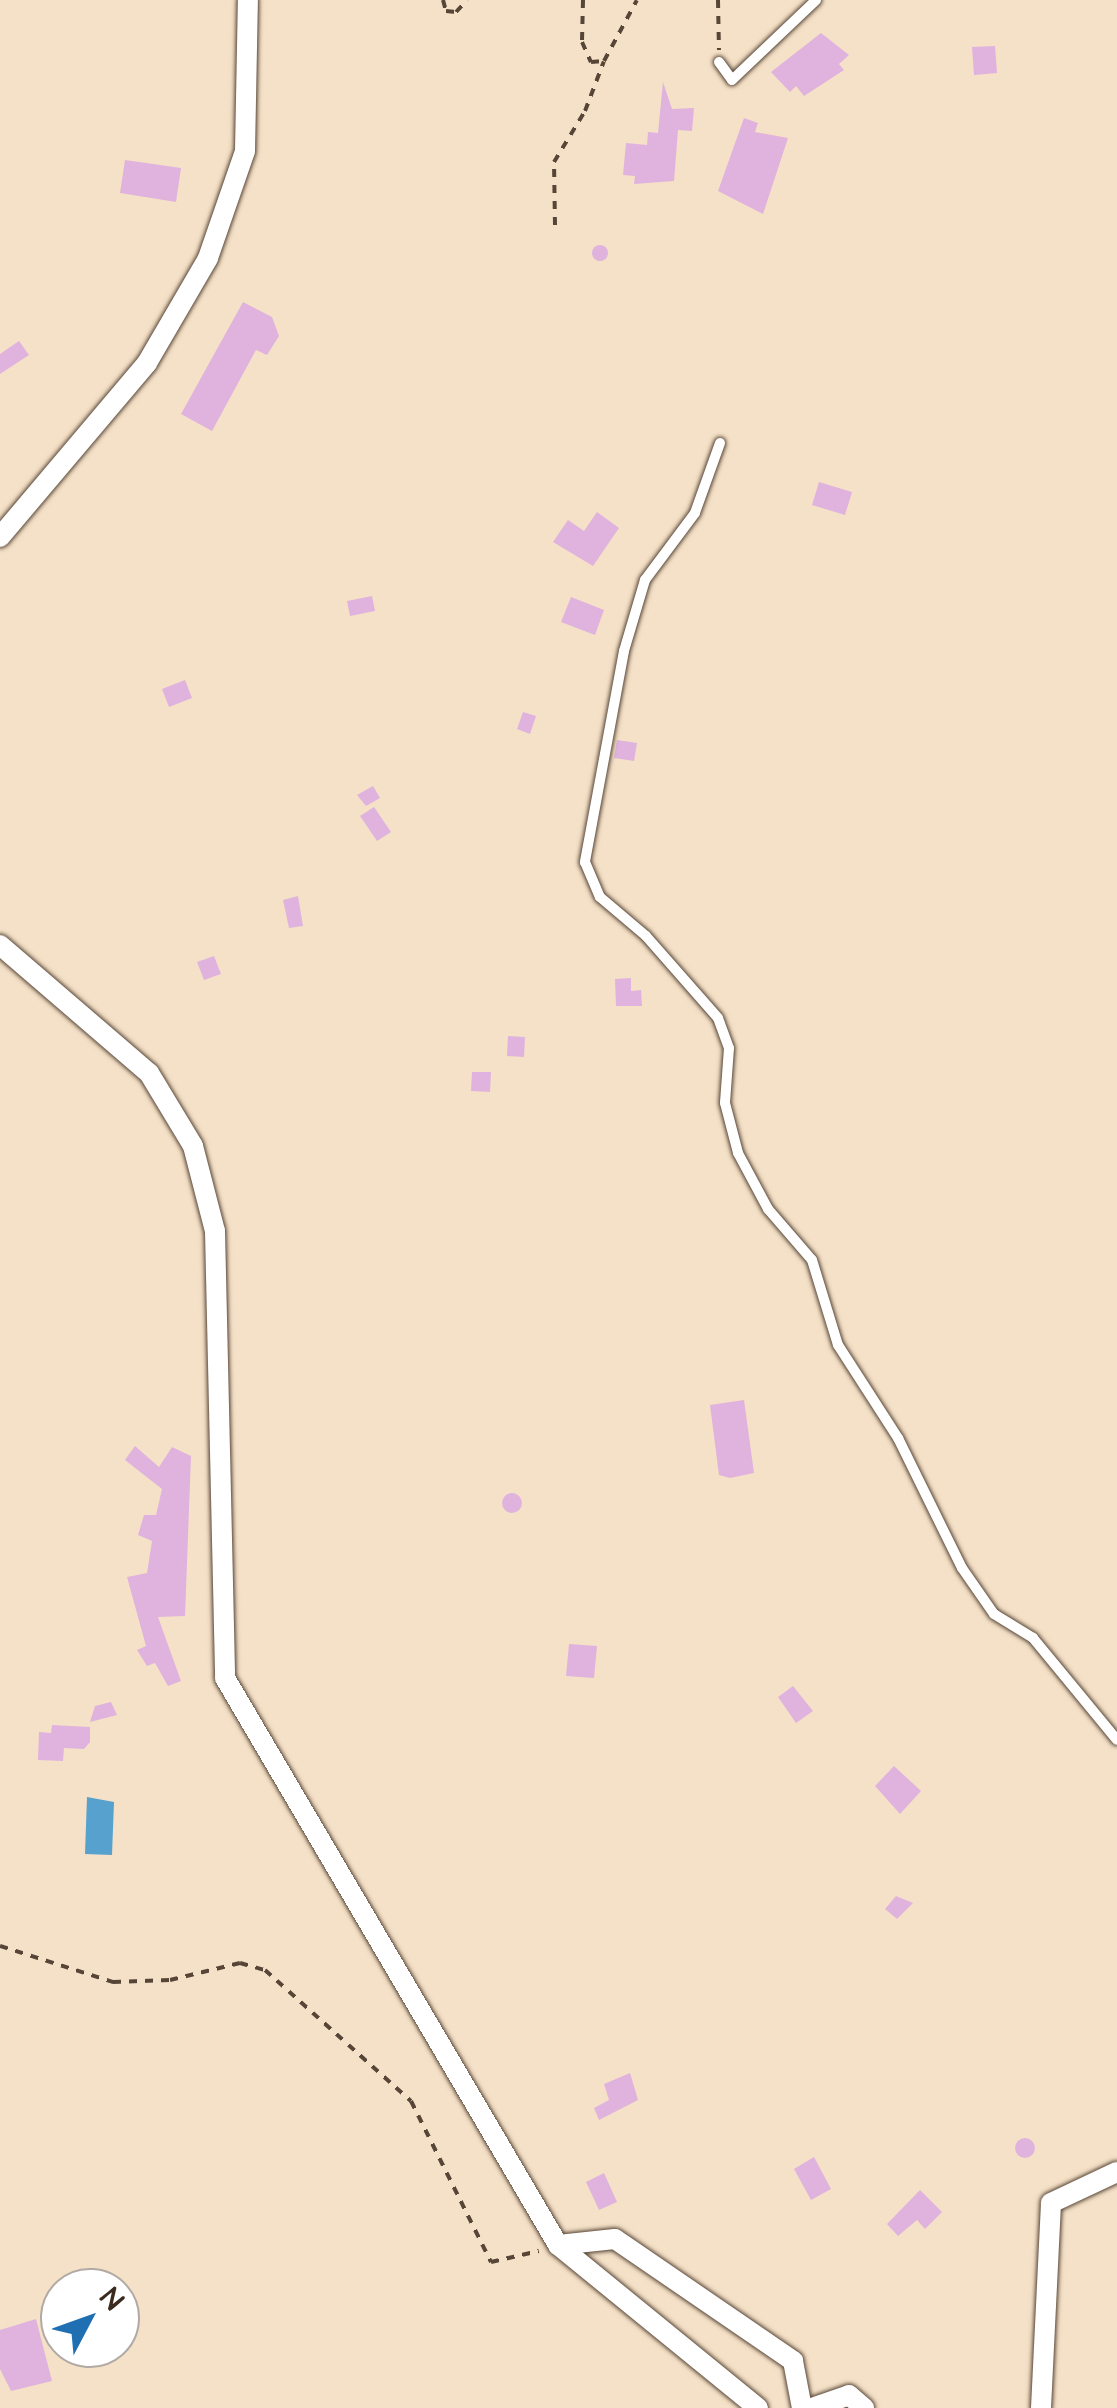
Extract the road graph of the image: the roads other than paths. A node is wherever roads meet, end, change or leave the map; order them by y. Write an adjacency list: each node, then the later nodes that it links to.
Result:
1 (248, 0): 5 (street)
2 (816, 0): 3 (lane)
3 (719, 62)
4 (720, 443): 7 (lane)
5 (0, 537)
6 (0, 945): 9 (street)
7 (1117, 1740)
8 (1117, 2172): 14 (street)
9 (558, 2245): 10 (street); 11 (street)
10 (758, 2408)
11 (802, 2408)
12 (812, 2408): 13 (street)
13 (864, 2408)
14 (1040, 2408)

